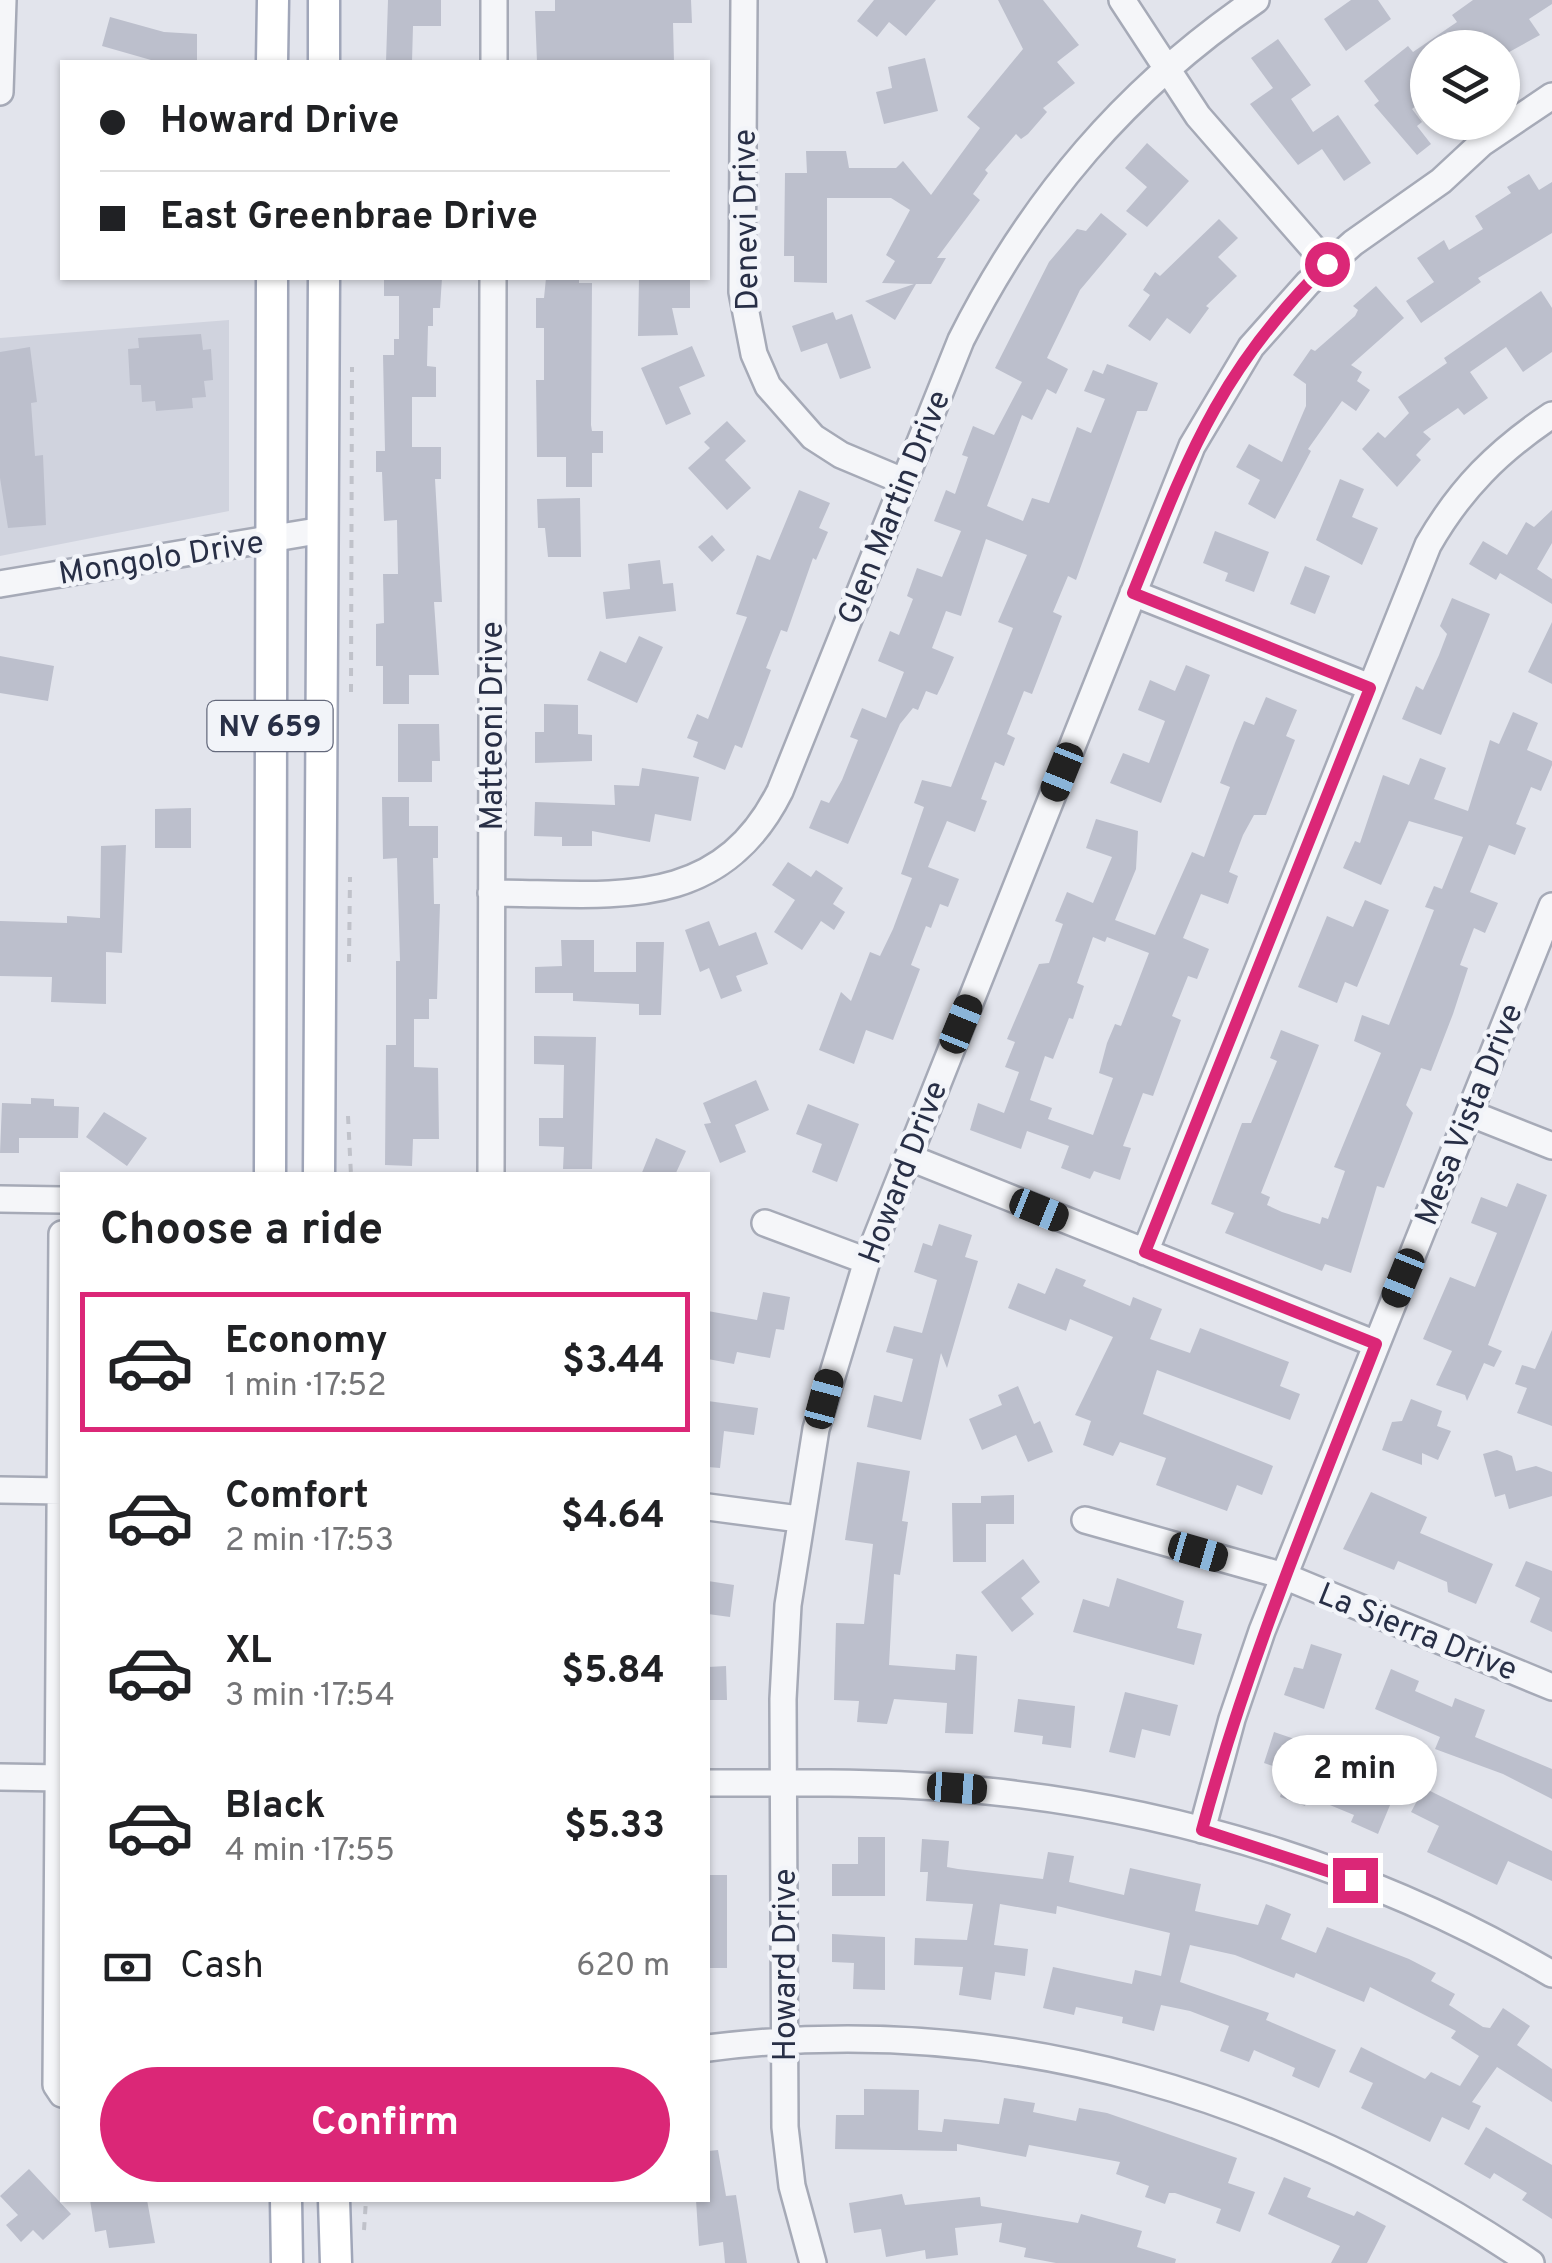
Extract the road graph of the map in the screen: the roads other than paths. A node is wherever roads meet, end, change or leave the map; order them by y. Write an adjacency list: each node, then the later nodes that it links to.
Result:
1 (4, 0): 12 (street)
2 (272, 0): 8 (main road)
3 (324, 0): 9 (main road)
4 (494, 0): 10 (street)
5 (744, 0): 19 (street, Denevi Drive)
6 (1122, 0): 11 (street)
7 (1256, 0): 11 (street, Glen Martin Drive)
8 (272, 60)
9 (324, 60)
10 (494, 60)
11 (1163, 69): 14 (street); 19 (street, Glen Martin Drive)
12 (0, 92)
13 (1552, 96): 14 (street, Howard Drive)
14 (1327, 264): 23 (street, Howard Drive)
15 (272, 280): 21 (main road, NV 659)
16 (324, 280): 20 (main road, NV 659)
17 (493, 280): 25 (street, Matteoni Drive)
18 (1552, 415): 24 (street)
19 (904, 481): 25 (street, Glen Martin Drive)
20 (323, 530): 21 (street, Mongolo Drive); 31 (main road, NV 659)
21 (272, 539): 22 (street, Mongolo Drive); 30 (main road, NV 659)
22 (0, 584)
23 (1133, 593): 24 (street); 29 (street, Howard Drive)
24 (1370, 688): 36 (street)
25 (491, 893): 32 (street, Matteoni Drive)
26 (1552, 906): 27 (street, Mesa Vista Drive)
27 (1469, 1113): 28 (street); 38 (street, Mesa Vista Drive)
28 (1552, 1146)
29 (908, 1157): 36 (street); 37 (street, Howard Drive)
30 (270, 1172)
31 (319, 1172)
32 (491, 1172)
33 (0, 1199): 34 (street)
34 (60, 1200)
35 (765, 1223): 37 (street)
36 (1145, 1252): 38 (street)
37 (867, 1261): 42 (street, Howard Drive)
38 (1376, 1344): 44 (street, Mesa Vista Drive)
39 (0, 1490): 40 (street)
40 (60, 1491)
41 (710, 1506): 42 (street)
42 (799, 1519): 49 (street, Howard Drive)
43 (1085, 1520): 44 (street, La Sierra Drive)
44 (1284, 1576): 45 (street, La Sierra Drive); 50 (street, Mesa Vista Drive)
45 (1552, 1686)
46 (0, 1777): 47 (street)
47 (60, 1778)
48 (710, 1783): 49 (street)
49 (784, 1783): 50 (street); 53 (street, Howard Drive)
50 (1202, 1830): 52 (street)
51 (60, 1839): 55 (street)
52 (1552, 1974)
53 (783, 2038): 54 (street); 60 (street, Howard Drive); 61 (street)
54 (710, 2048)
55 (60, 2091)
56 (286, 2202): 58 (main road)
57 (334, 2202): 59 (main road)
58 (287, 2263)
59 (336, 2263)
60 (813, 2263)
61 (1531, 2263)

